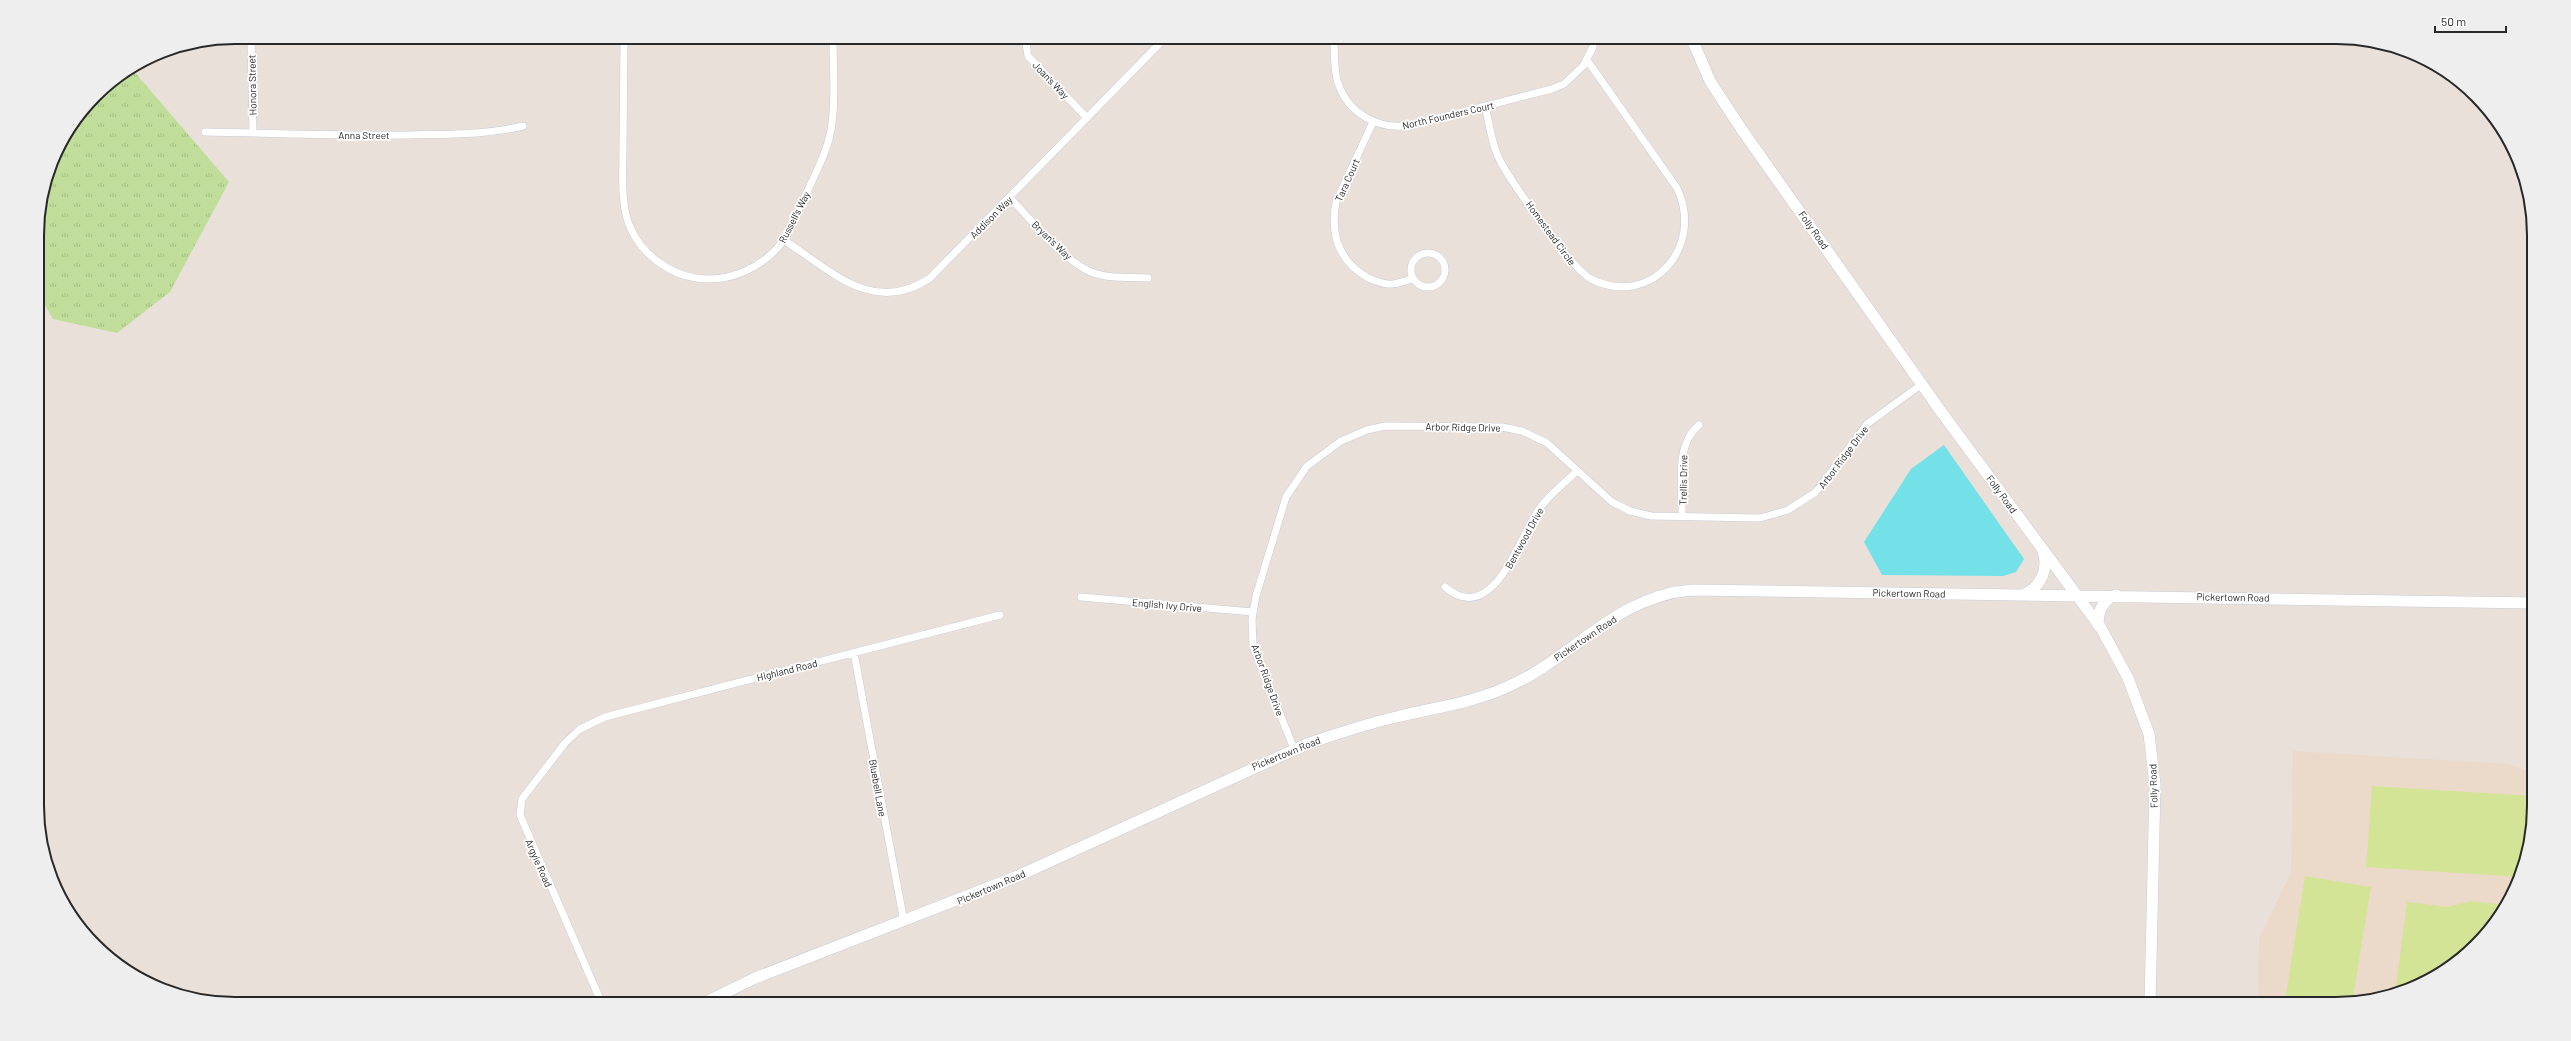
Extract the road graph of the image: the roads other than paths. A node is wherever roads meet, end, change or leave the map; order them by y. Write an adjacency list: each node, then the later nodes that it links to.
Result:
1 (251, 44): 15 (street, Honora Street)
2 (624, 44): 17 (street, Russell's Way)
3 (833, 44): 17 (street, Russell's Way)
4 (1026, 44): 11 (street, Joan's Way)
5 (1159, 44): 11 (street, Addison Way)
6 (1334, 44): 12 (street, North Founders Court)
7 (1592, 44): 9 (street, North Founders Court)
8 (1694, 44): 20 (street, Folly Road)
9 (1587, 60): 10 (street, North Founders Court); 10 (street, Homestead Circle)
10 (1485, 106): 12 (street, North Founders Court)
11 (1087, 118): 16 (street, Addison Way)
12 (1373, 122): 19 (street, Tara Court)
13 (523, 126): 15 (street, Anna Street)
14 (205, 132): 15 (street, Anna Street)
15 (253, 133)
16 (1010, 198): 17 (street, Addison Way); 18 (street, Bryan's Way)
17 (784, 240)
18 (1148, 278)
19 (1413, 279): 19 (street)
20 (1922, 384): 23 (street, Arbor Ridge Drive); 24 (street, Folly Road)
21 (1699, 425): 23 (street, Trellis Drive)
22 (1577, 471): 23 (street, Arbor Ridge Drive); 25 (street, Bentwood Drive); 31 (street, Arbor Ridge Drive)
23 (1682, 517)
24 (2042, 549): 26 (street); 27 (street, Folly Road)
25 (1445, 587)
26 (2025, 594): 27 (street, Pickertown Road); 36 (street, Pickertown Road)
27 (2076, 594): 28 (street, Pickertown Road); 33 (street, Folly Road)
28 (2116, 595): 30 (street, Pickertown Road); 33 (street)
29 (1081, 598): 31 (street, English Ivy Drive)
30 (2527, 603)
31 (1253, 612): 36 (street, Arbor Ridge Drive)
32 (1000, 615): 34 (street, Highland Road)
33 (2098, 625): 40 (street, Folly Road)
34 (854, 653): 35 (street, Highland Road); 37 (street, Bluebell Lane)
35 (576, 732): 38 (street, Argyle Road)
36 (1294, 749): 37 (street, Pickertown Road)
37 (904, 922): 39 (street, Pickertown Road)
38 (599, 997)
39 (716, 997)
40 (2150, 997)

